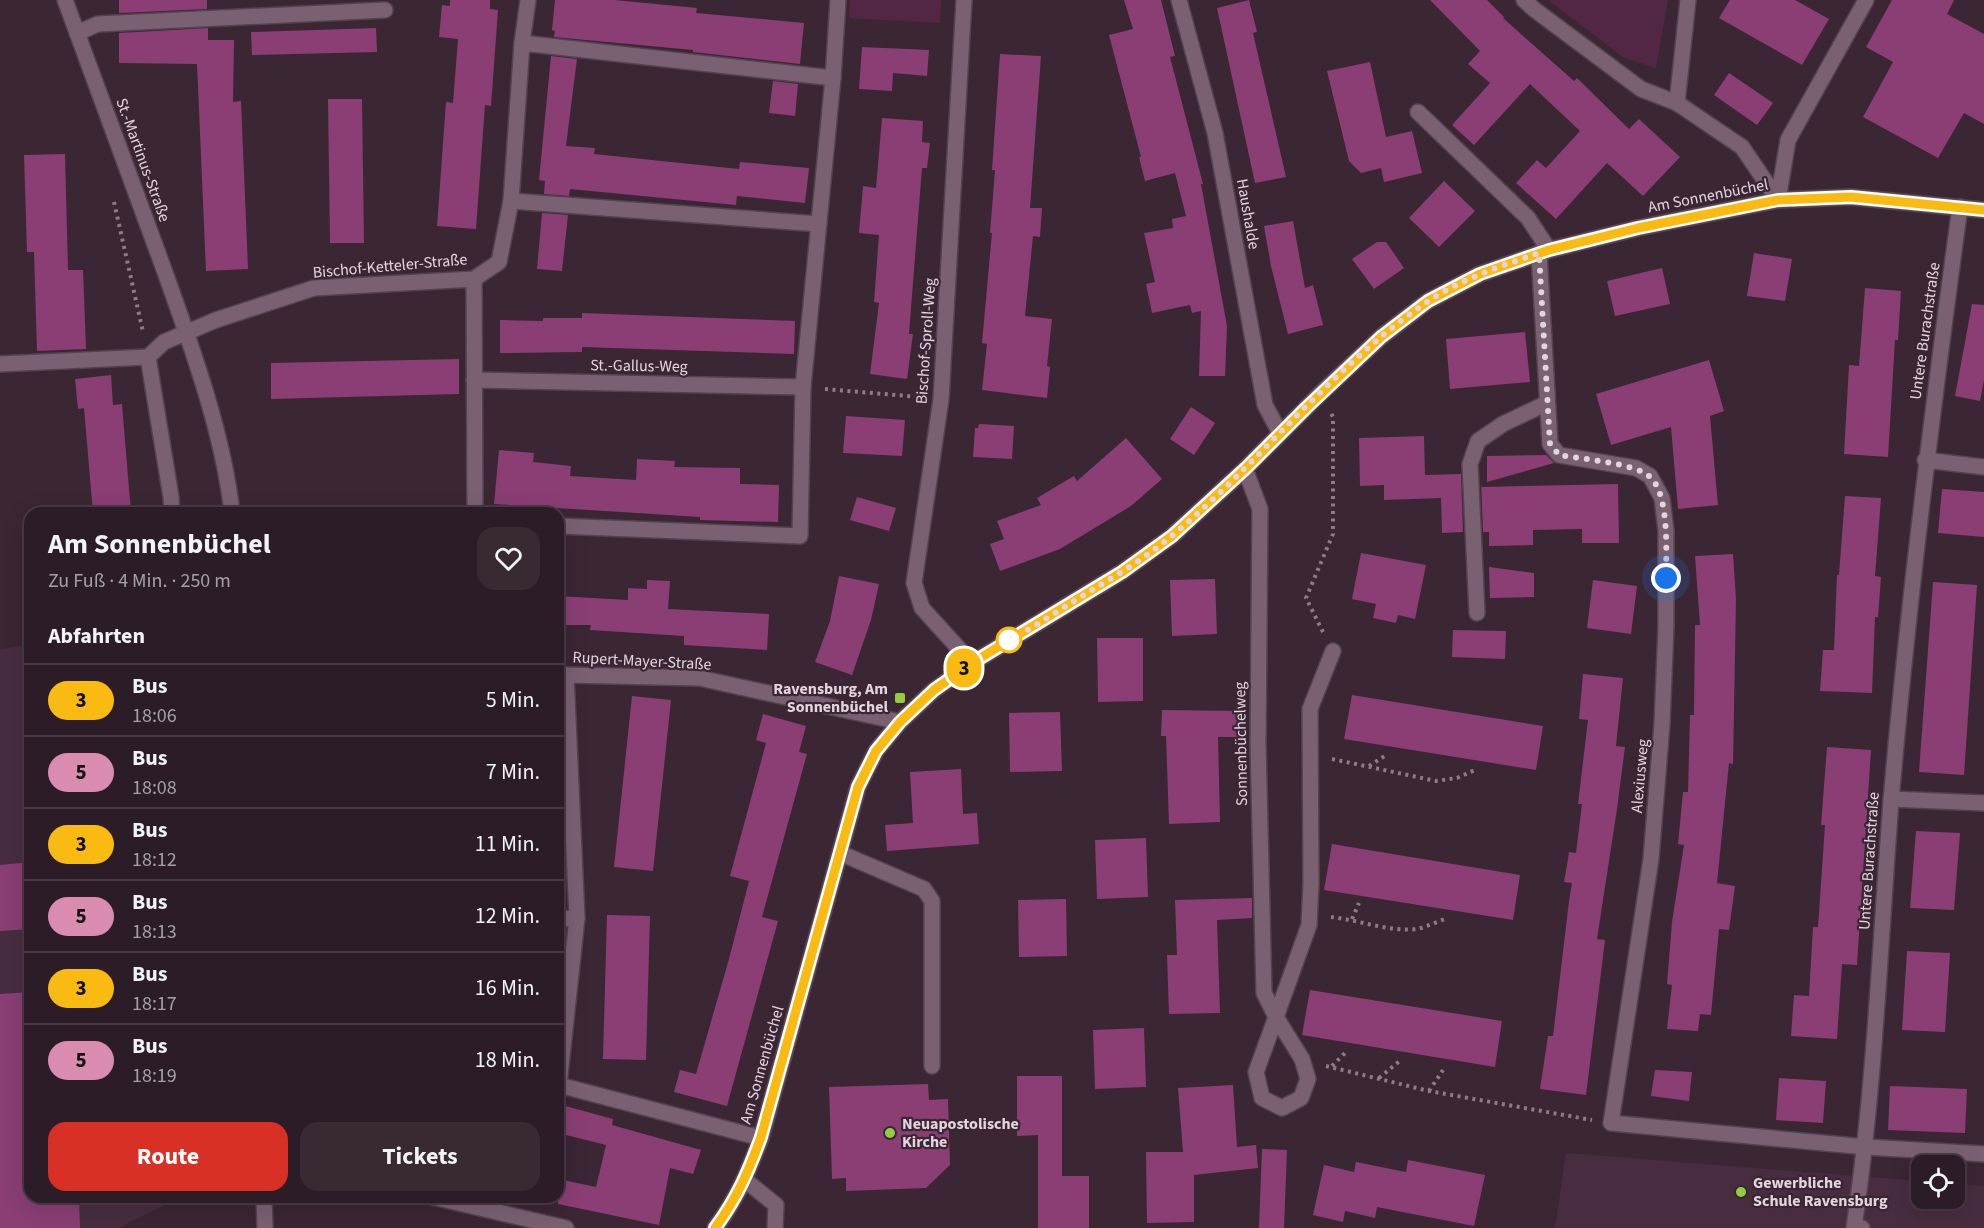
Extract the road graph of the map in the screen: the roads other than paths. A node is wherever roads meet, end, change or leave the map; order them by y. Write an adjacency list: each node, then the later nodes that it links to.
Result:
1 (65, 0): 10 (street, St.-Martinus-Straße)
2 (528, 0): 11 (street, Bischof-Ketteler-Straße)
3 (838, 0): 12 (street)
4 (964, 0): 38 (street, Bischof-Sproll-Weg)
5 (1179, 0): 28 (street, Haushalde)
6 (1524, 0): 13 (street)
7 (1688, 0): 13 (street)
8 (1866, 0): 15 (street)
9 (385, 10): 10 (street)
10 (77, 33): 22 (street, St.-Martinus-Straße)
11 (522, 43): 12 (street); 16 (street, Bischof-Ketteler-Straße)
12 (833, 78): 19 (street)
13 (1677, 104): 15 (street)
14 (1418, 112): 20 (street)
15 (1778, 200): 17 (street, Am Sonnenbüchel); 20 (street, Am Sonnenbüchel)
16 (511, 201): 19 (street); 21 (street, Bischof-Ketteler-Straße)
17 (1960, 207): 18 (street, Am Sonnenbüchel); 29 (street, Untere Burachstraße)
18 (1984, 210)
19 (819, 224): 26 (street)
20 (1544, 251): 27 (street, Alexiusweg); 28 (street, Am Sonnenbüchel)
21 (474, 279): 22 (street, Bischof-Ketteler-Straße); 25 (street)
22 (187, 333): 23 (street); 33 (street, St.-Martinus-Straße)
23 (148, 357): 24 (street); 32 (street)
24 (0, 364)
25 (474, 381): 26 (street, St.-Gallus-Weg); 34 (street)
26 (803, 387): 35 (street)
27 (1547, 403): 36 (street); 52 (street, Alexiusweg)
28 (1280, 433): 31 (street, Am Sonnenbüchel)
29 (1925, 460): 30 (street); 42 (street, Untere Burachstraße)
30 (1984, 467)
31 (1245, 469): 38 (street, Am Sonnenbüchel); 47 (street, Sonnenbüchelweg)
32 (172, 507)
33 (231, 507)
34 (475, 507)
35 (564, 526)
36 (1477, 613)
37 (1333, 651): 47 (street, Sonnenbüchelweg)
38 (972, 663): 41 (street, Am Sonnenbüchel)
39 (564, 675): 41 (street, Rupert-Mayer-Straße)
40 (564, 707): 45 (street)
41 (900, 722): 44 (street, Am Sonnenbüchel)
42 (1892, 799): 43 (street); 52 (street, Untere Burachstraße)
43 (1984, 803)
44 (840, 853): 49 (street); 51 (street, Am Sonnenbüchel)
45 (577, 918): 46 (street); 48 (street)
46 (564, 919)
47 (1276, 1017): 47 (street, Sonnenbüchelweg)
48 (564, 1039)
49 (932, 1066)
50 (564, 1086): 51 (street)
51 (761, 1137): 54 (street, Am Sonnenbüchel)
52 (1866, 1148): 53 (street); 61 (street, Untere Burachstraße)
53 (1984, 1154)
54 (745, 1180): 59 (street, Am Sonnenbüchel); 60 (street)
55 (264, 1203): 57 (street)
56 (459, 1203): 58 (street)
57 (266, 1228)
58 (566, 1228)
59 (715, 1228)
60 (776, 1228)
61 (1857, 1228)

